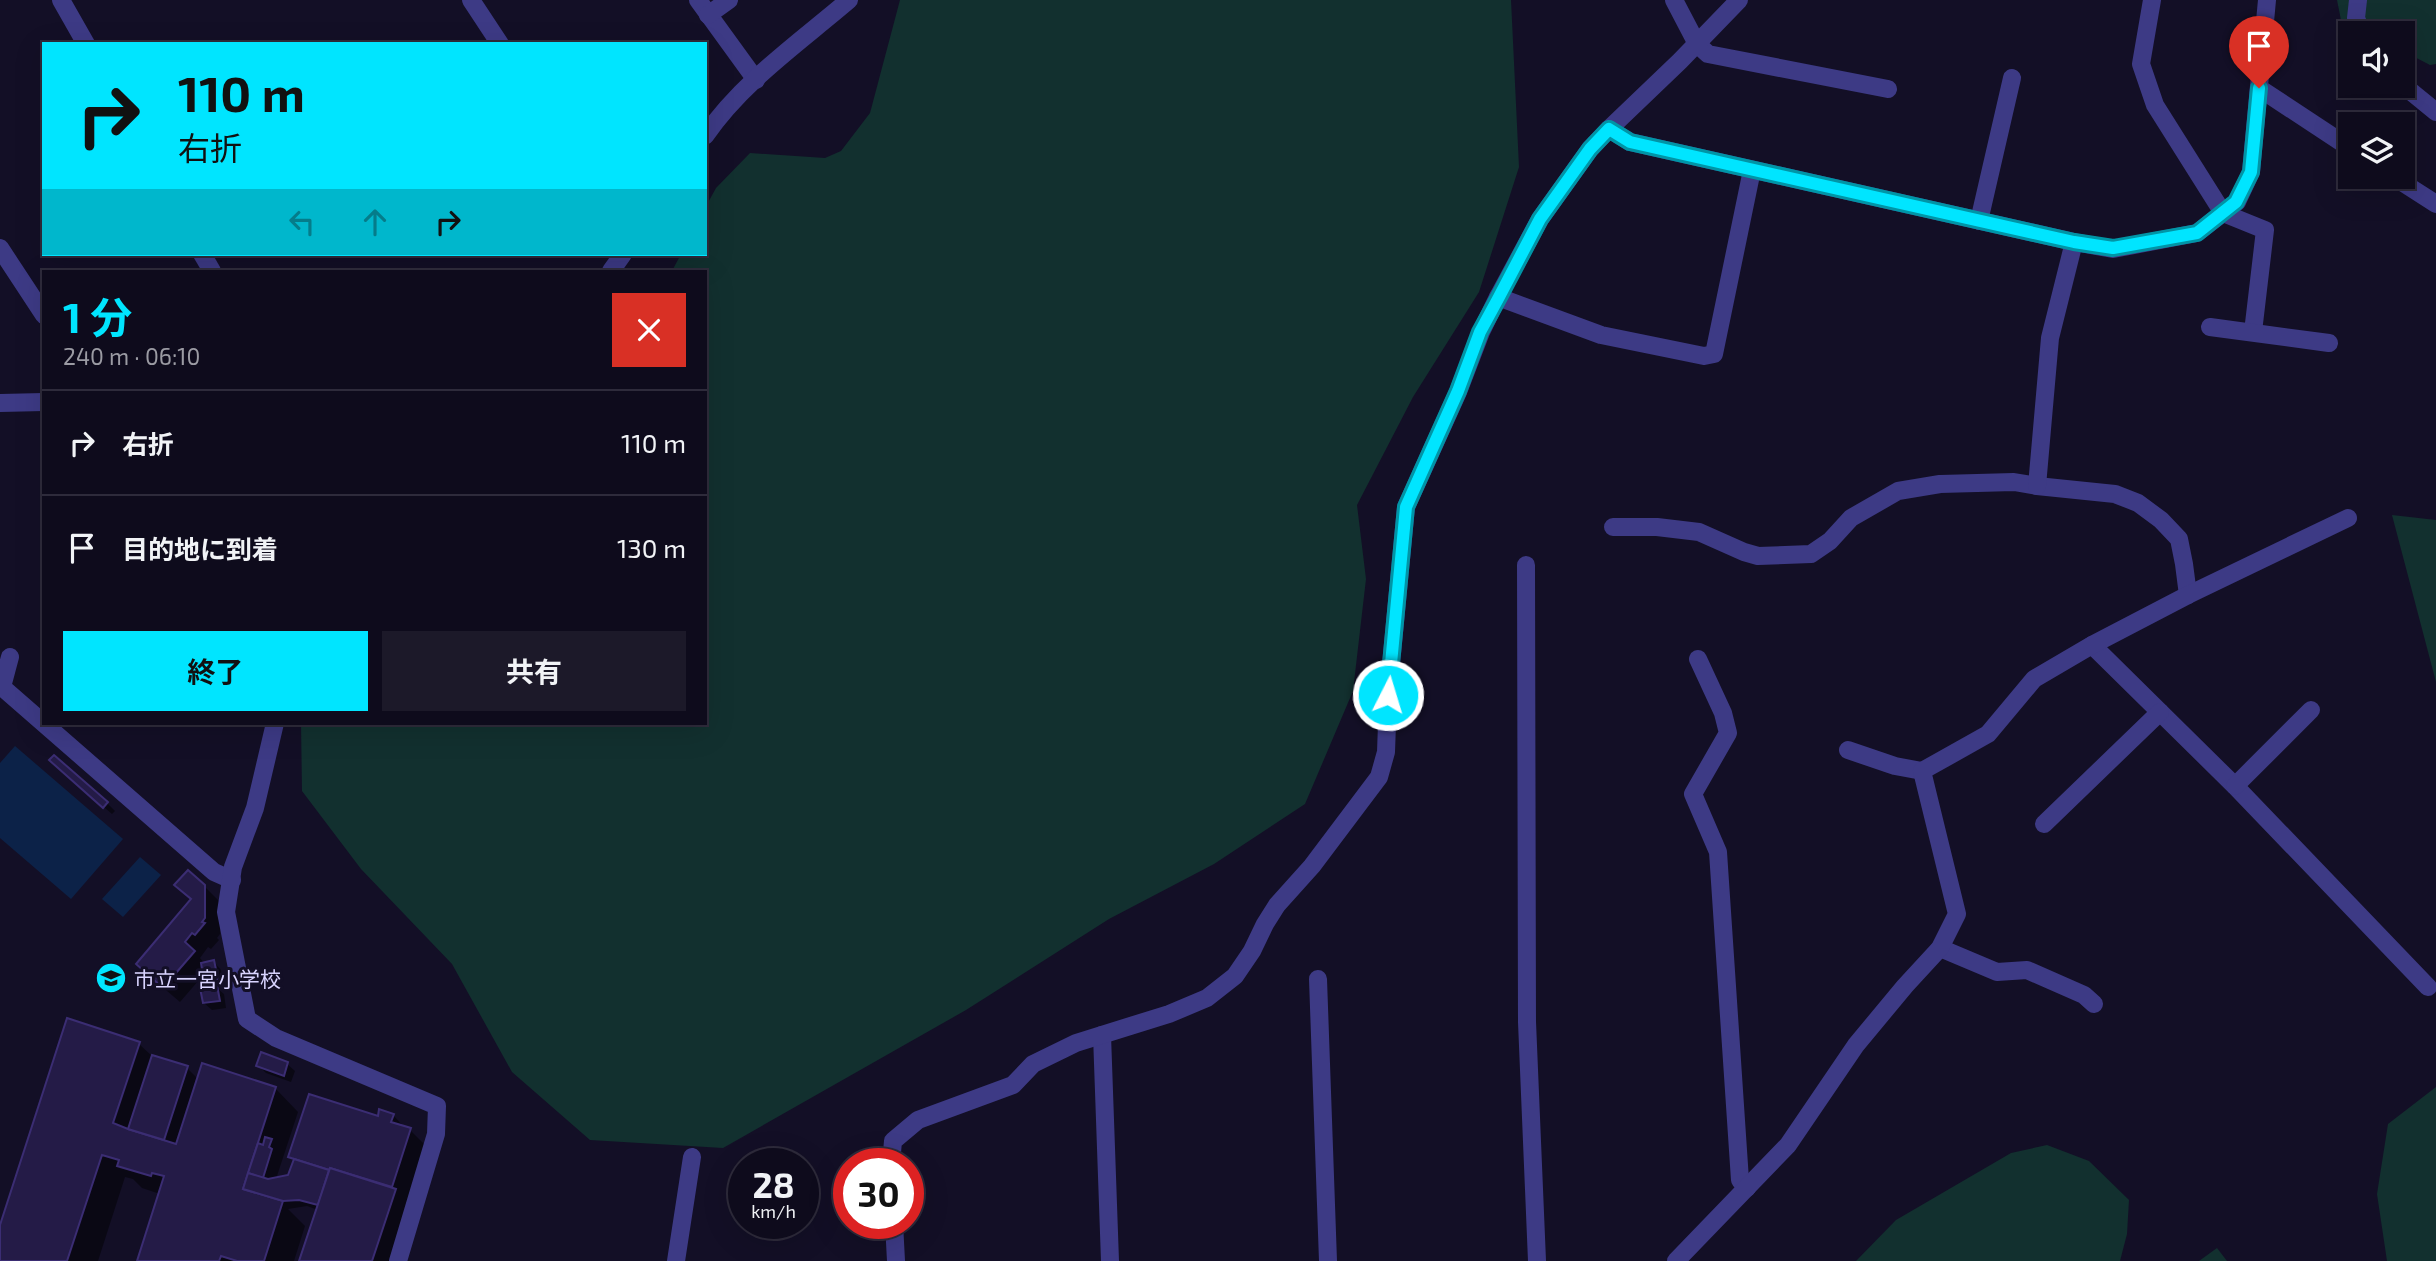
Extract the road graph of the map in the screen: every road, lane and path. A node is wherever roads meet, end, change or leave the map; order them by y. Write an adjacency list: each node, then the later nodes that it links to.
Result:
1 (61, 0): 13 (street)
2 (471, 0): 14 (street)
3 (698, 0): 11 (street)
4 (729, 0): 11 (street)
5 (849, 0): 17 (street)
6 (1674, 0): 15 (street)
7 (1739, 0): 15 (street)
8 (2152, 0): 28 (street)
9 (2267, 0): 18 (street)
10 (2358, 0): 12 (street)
11 (708, 15): 17 (street)
12 (2357, 21)
13 (85, 42)
14 (499, 42)
15 (1697, 44): 19 (street); 22 (street)
16 (2012, 78): 29 (street)
17 (756, 80): 23 (street)
18 (2259, 88): 24 (street); 28 (street)
19 (1888, 89)
20 (2415, 95): 21 (street)
21 (2436, 113)
22 (1609, 129): 25 (street); 32 (street)
23 (707, 133)
24 (2338, 140)
25 (1752, 170): 29 (street); 32 (street)
26 (2413, 189): 27 (street)
27 (2436, 204)
28 (2223, 213): 30 (street); 35 (street)
29 (1979, 221): 30 (street)
30 (2074, 242): 39 (street)
31 (0, 248): 33 (street)
32 (1499, 297): 61 (street)
33 (42, 312)
34 (2210, 327): 35 (street)
35 (2253, 332): 36 (street)
36 (2329, 343)
37 (42, 402): 38 (street)
38 (0, 403)
39 (2037, 486): 41 (street); 43 (street)
40 (2348, 518): 43 (street)
41 (1613, 527)
42 (1526, 565): 71 (street)
43 (2188, 595): 44 (street)
44 (2092, 645): 48 (street); 53 (street)
45 (10, 657): 49 (street)
46 (1698, 659): 64 (street)
47 (2311, 710): 54 (street)
48 (2160, 712): 54 (street); 55 (street)
49 (42, 722)
50 (45, 725): 56 (street)
51 (275, 725): 56 (street)
52 (1848, 750): 53 (street)
53 (1922, 772): 57 (street)
54 (2235, 786): 59 (street)
55 (2044, 824)
56 (232, 880): 66 (street)
57 (1940, 948): 60 (street); 64 (street)
58 (1318, 979): 70 (street)
59 (2428, 987)
60 (2094, 1004)
61 (1102, 1035): 62 (street); 69 (street)
62 (892, 1148)
63 (692, 1157): 67 (street)
64 (1747, 1188): 72 (street)
65 (894, 1239): 68 (street)
66 (398, 1261)
67 (676, 1261)
68 (895, 1261)
69 (1110, 1261)
70 (1328, 1261)
71 (1537, 1261)
72 (1676, 1261)

